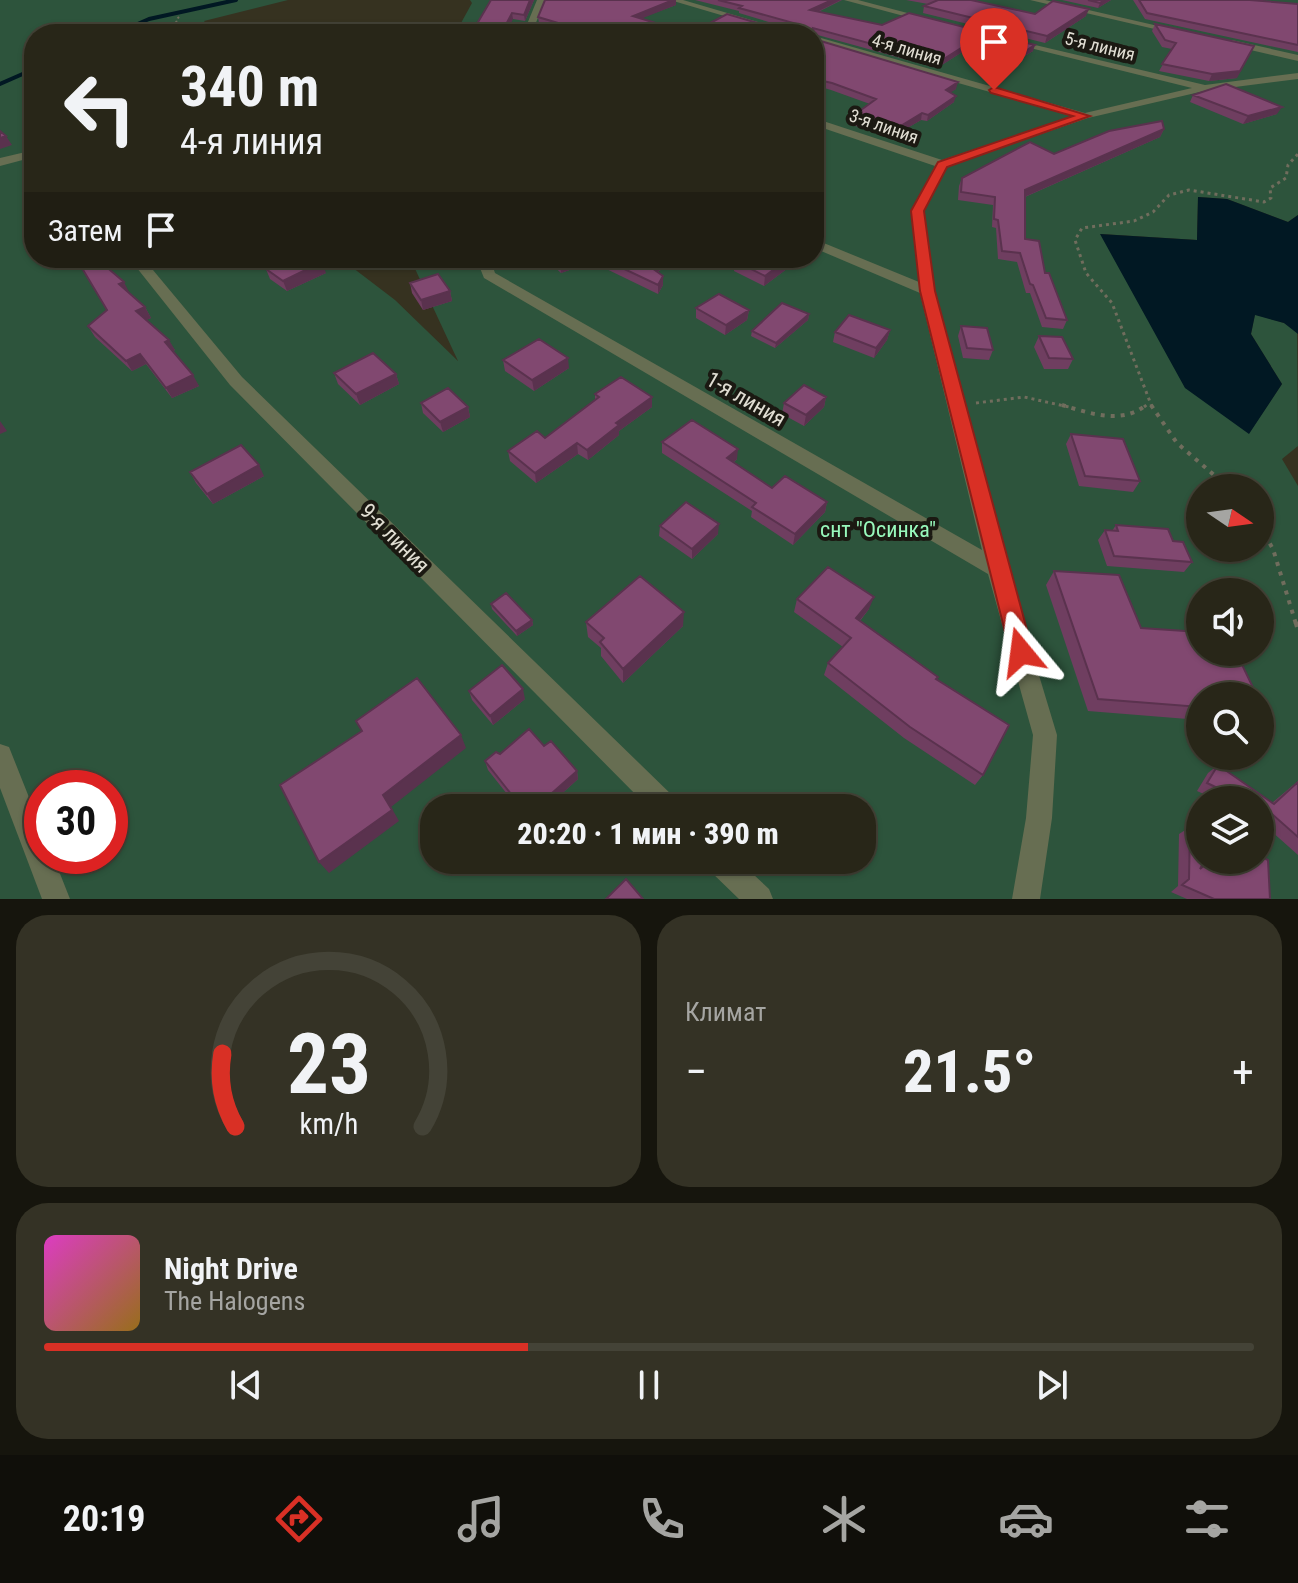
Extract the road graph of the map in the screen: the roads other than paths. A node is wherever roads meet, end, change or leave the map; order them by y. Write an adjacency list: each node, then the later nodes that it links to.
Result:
1 (541, 0): 6 (street)
2 (674, 0): 7 (street)
3 (848, 0): 5 (street)
4 (1034, 0): 8 (street)
5 (941, 23)
6 (531, 24)
7 (759, 24)
8 (1189, 34)
9 (1003, 38): 14 (street, 5-я линия)
10 (1220, 41): 12 (street)
11 (824, 42): 15 (street, 4-я линия)
12 (1298, 58)
13 (1298, 76): 14 (street)
14 (1204, 88): 15 (street)
15 (1085, 116): 19 (street)
16 (824, 124): 19 (street, 3-я линия)
17 (24, 156): 18 (street)
18 (0, 162)
19 (942, 164): 23 (street)
20 (824, 247): 23 (street)
21 (144, 268): 26 (street, 9-я линия)
22 (487, 268): 24 (street, 1-я линия)
23 (927, 291): 24 (street)
24 (997, 569): 30 (street)
25 (0, 756): 28 (street)
26 (653, 794)
27 (733, 874): 29 (street)
28 (56, 899)
29 (759, 899)
30 (1026, 899)

